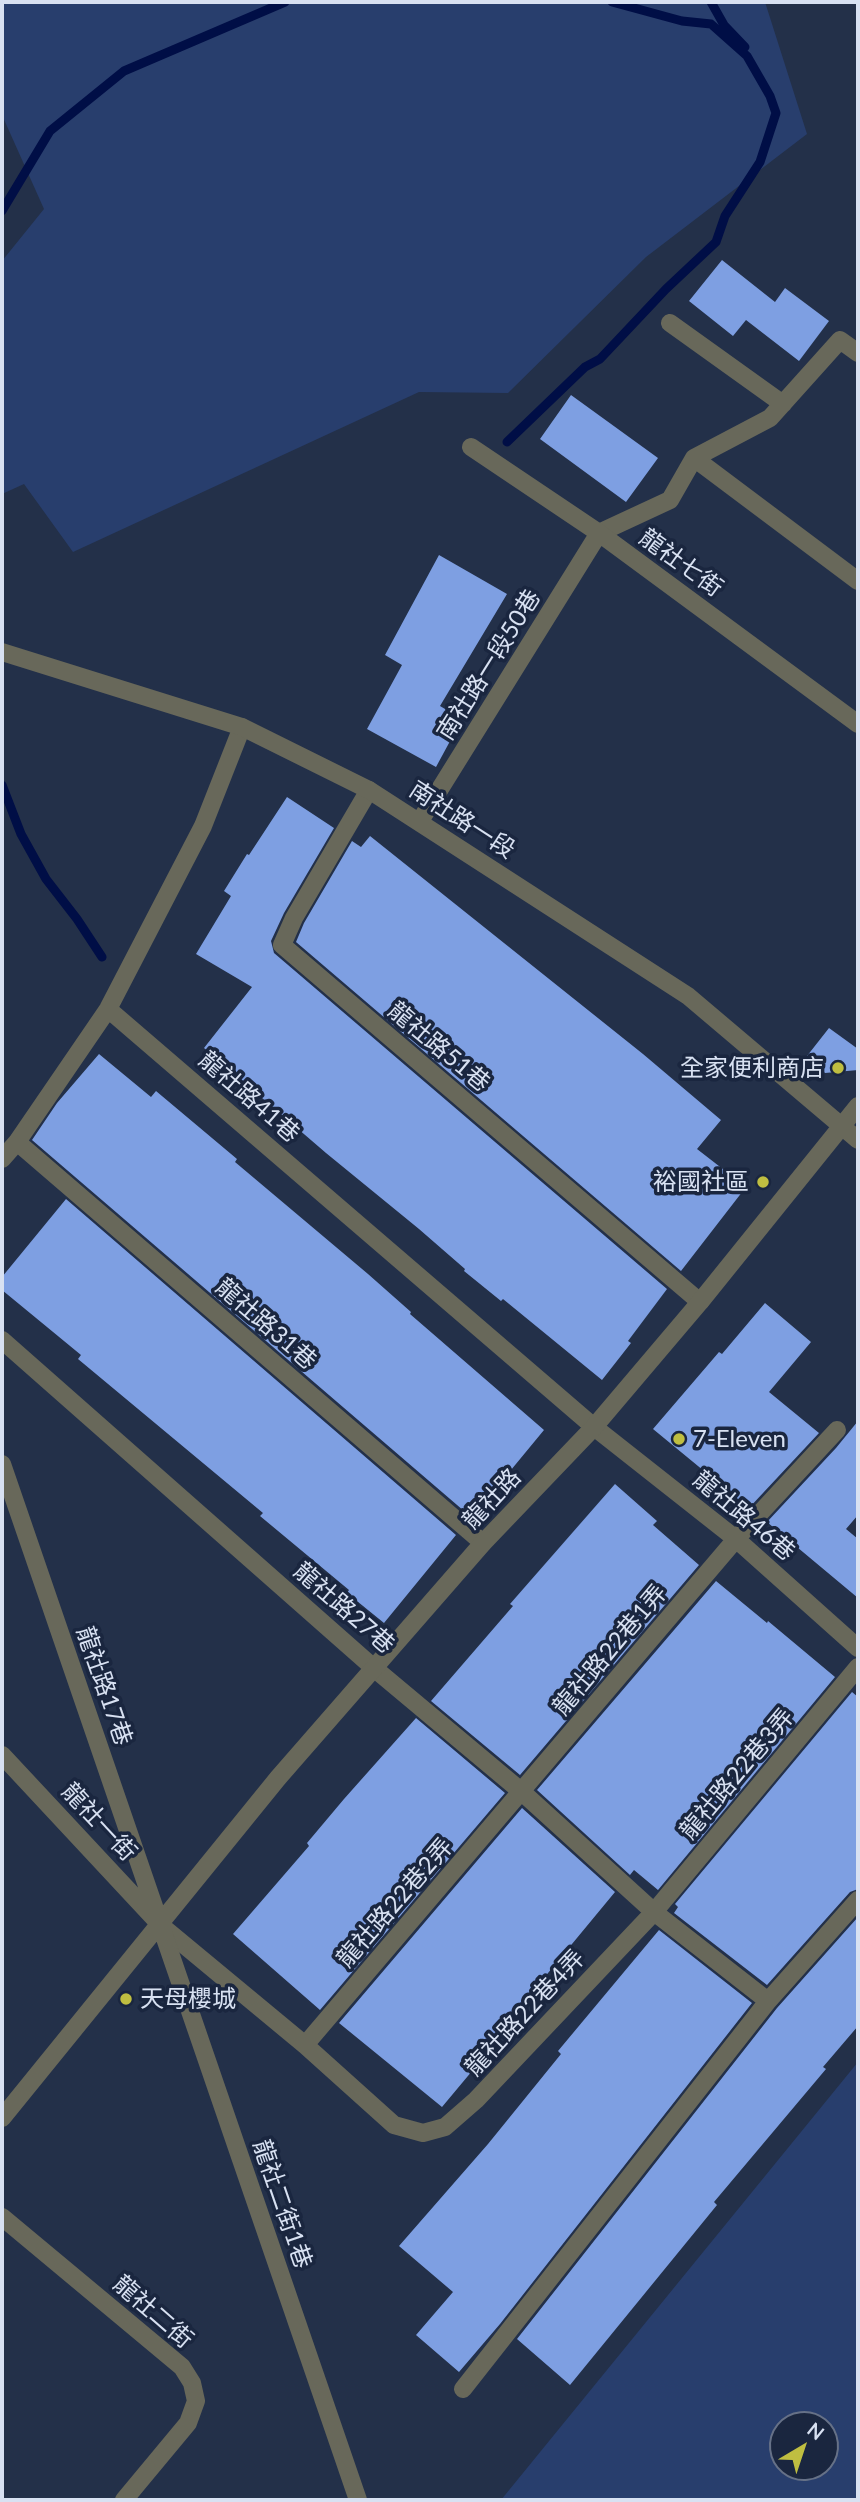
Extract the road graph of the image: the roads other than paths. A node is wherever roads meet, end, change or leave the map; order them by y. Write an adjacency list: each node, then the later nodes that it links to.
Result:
1 (670, 323): 3 (street)
2 (858, 354): 3 (street)
3 (783, 404): 5 (street)
4 (471, 447): 6 (street, 龍社七街)
5 (694, 458): 6 (street); 7 (street)
6 (598, 533): 9 (street, 龍社七街); 12 (street, 南社路一段50巷)
7 (858, 581)
8 (2, 652): 10 (street, 南社路一段)
9 (858, 724)
10 (242, 727): 11 (street, 南社路一段); 13 (street)
11 (369, 790): 12 (street, 南社路一段); 19 (street, 龍社路51巷)
12 (421, 821): 15 (street, 南社路一段)
13 (108, 1009): 17 (street); 21 (street, 龍社路41巷)
14 (858, 1106): 15 (street, 龍社路)
15 (843, 1126): 16 (street, 南社路一段); 19 (street, 龍社路)
16 (858, 1140)
17 (17, 1142): 18 (street); 25 (street, 龍社路31巷)
18 (2, 1159)
19 (700, 1302): 21 (street, 龍社路)
20 (2, 1340): 28 (street, 龍社路27巷)
21 (594, 1427): 24 (street, 龍社路46巷); 25 (street, 龍社路)
22 (837, 1430): 24 (street, 龍社路22巷1弄)
23 (2, 1464): 33 (street, 龍社路17巷)
24 (736, 1539): 26 (street, 龍社路46巷); 30 (street, 龍社路22巷1弄)
25 (483, 1543): 28 (street, 龍社路)
26 (858, 1648)
27 (858, 1667): 32 (street, 龍社路22巷3弄)
28 (375, 1669): 30 (street, 龍社路27巷); 33 (street, 龍社路)
29 (2, 1755): 33 (street, 龍社一街)
30 (522, 1793): 32 (street, 龍社路27巷); 35 (street, 龍社路22巷2弄)
31 (858, 1900): 34 (street)
32 (654, 1912): 34 (street, 龍社路27巷); 35 (street, 龍社路22巷4弄)
33 (159, 1924): 35 (street); 36 (street); 40 (street, 龍社二街1巷)
34 (768, 2001): 38 (street)
35 (305, 2045)
36 (2, 2118)
37 (2, 2217): 39 (street, 龍社二街)
38 (463, 2389)
39 (124, 2500)
40 (358, 2500)

